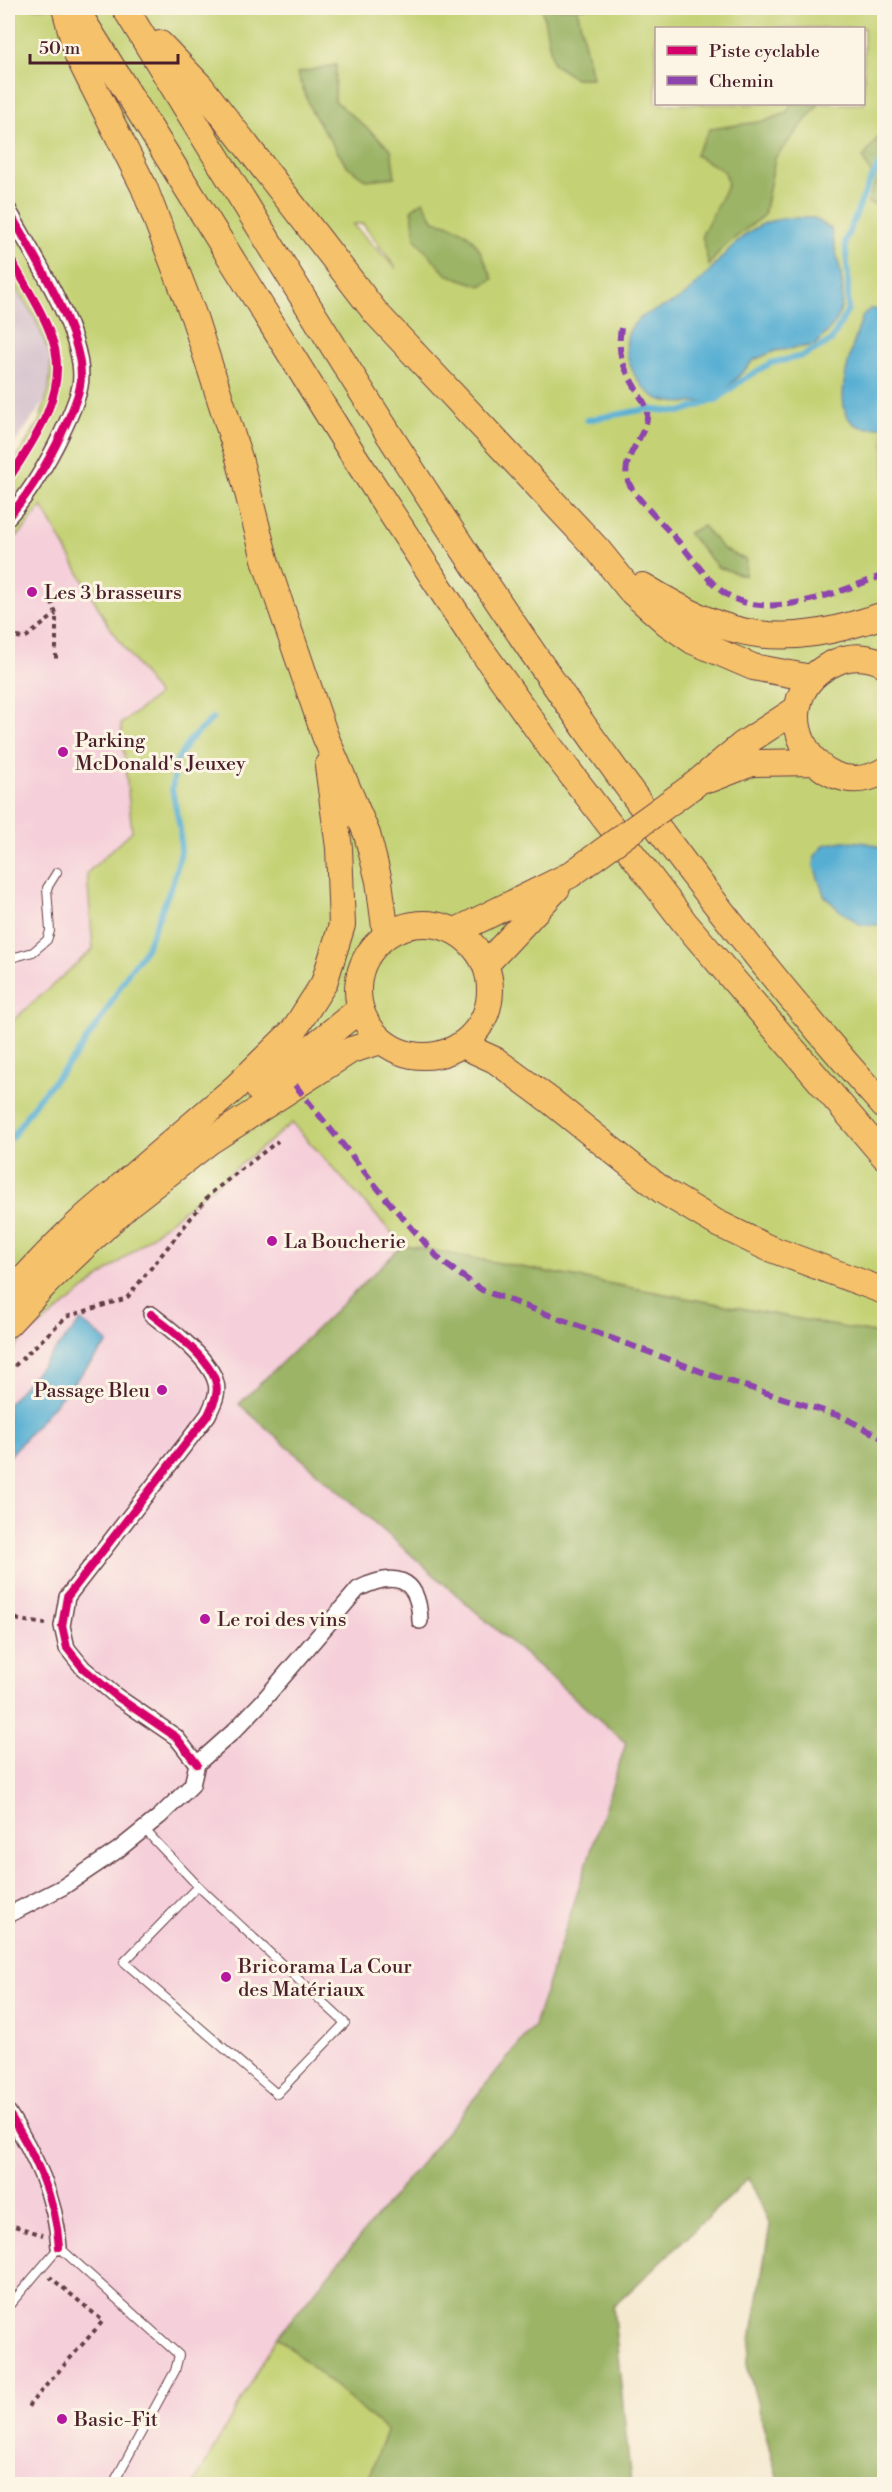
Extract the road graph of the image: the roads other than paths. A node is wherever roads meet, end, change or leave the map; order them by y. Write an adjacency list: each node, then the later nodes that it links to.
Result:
1 (65, 8): 11 (main road)
2 (75, 8): 25 (main road)
3 (125, 8): 6 (main road); 24 (main road)
4 (13, 205): 5 (street)
5 (8, 517)
6 (598, 550): 7 (main road); 9 (main road)
7 (885, 615)
8 (885, 664): 9 (main road)
9 (811, 678): 10 (main road)
10 (796, 709): 12 (main road); 14 (main road)
11 (325, 736): 18 (main road); 26 (main road)
12 (815, 762): 13 (main road); 14 (main road)
13 (885, 771)
14 (694, 785): 16 (main road, bridge)
15 (57, 872): 19 (lane)
16 (570, 875): 17 (main road); 20 (main road)
17 (456, 931): 18 (main road); 20 (main road)
18 (386, 935): 21 (main road)
19 (8, 959)
20 (486, 964): 23 (main road)
21 (360, 1009): 22 (main road); 26 (main road)
22 (381, 1041): 23 (main road); 30 (main road)
23 (462, 1045): 27 (main road)
24 (885, 1106)
25 (885, 1156)
26 (121, 1186): 28 (main road)
27 (885, 1291)
28 (8, 1296)
29 (151, 1314): 32 (street)
30 (8, 1324)
31 (420, 1621): 32 (street)
32 (197, 1764): 33 (street)
33 (144, 1829): 34 (lane); 35 (street)
34 (198, 1886): 34 (lane)
35 (8, 1915)
36 (8, 2112): 37 (street)
37 (59, 2247): 38 (lane); 39 (lane)
38 (8, 2307)
39 (113, 2484)

